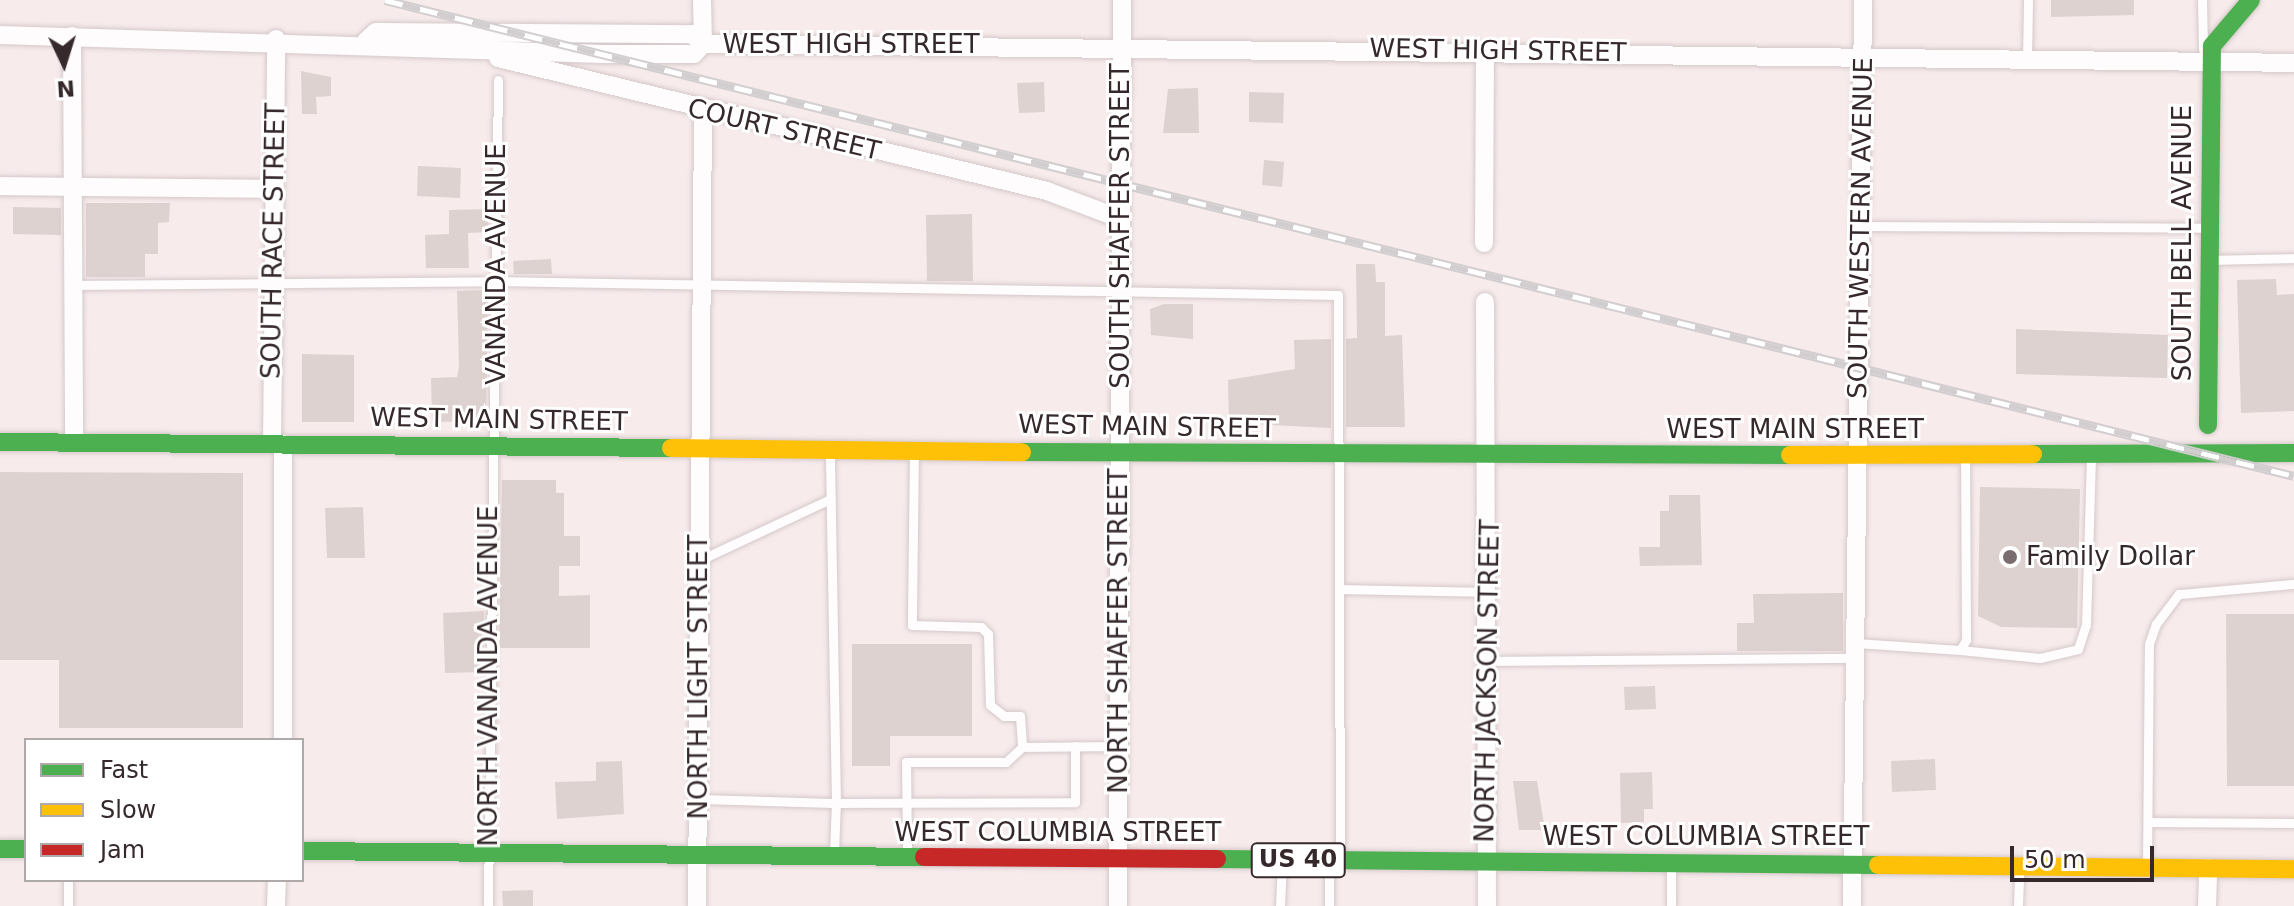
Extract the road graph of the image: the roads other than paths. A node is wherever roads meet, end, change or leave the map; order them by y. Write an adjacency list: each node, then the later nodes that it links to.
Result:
1 (702, 0): 11 (street)
2 (1122, 0): 12 (street, SOUTH SHAFFER STREET)
3 (1863, 0): 15 (street, SOUTH WESTERN AVENUE)
4 (2028, 0): 16 (lane)
5 (2202, 0): 17 (lane)
6 (2251, 0): 17 (street)
7 (0, 35): 8 (street, WEST HIGH STREET)
8 (72, 36): 9 (street, WEST HIGH STREET); 22 (street)
9 (276, 39): 10 (street, WEST HIGH STREET); 23 (street, SOUTH RACE STREET)
10 (366, 41): 11 (street, WEST HIGH STREET); 13 (street, WEST HIGH STREET)
11 (703, 44): 12 (street, WEST HIGH STREET); 13 (street, WEST HIGH STREET)
12 (1121, 45): 14 (street, WEST HIGH STREET); 24 (street, SOUTH SHAFFER STREET)
13 (444, 50): 20 (street, COURT STREET)
14 (1485, 51): 15 (street, WEST HIGH STREET); 27 (street)
15 (1863, 57): 16 (street, WEST HIGH STREET); 25 (street, SOUTH WESTERN AVENUE)
16 (2027, 59): 17 (street, WEST HIGH STREET)
17 (2207, 62): 18 (street, WEST HIGH STREET); 26 (street, SOUTH BELL AVENUE)
18 (2294, 63)
19 (498, 80): 31 (lane, VANANDA AVENUE)
20 (703, 113): 24 (street, COURT STREET); 33 (street, NORTH LIGHT STREET)
21 (0, 186): 22 (street)
22 (73, 186): 23 (street); 32 (street)
23 (274, 189): 30 (street, SOUTH RACE STREET)
24 (1121, 219): 34 (street, SOUTH SHAFFER STREET)
25 (1862, 226): 26 (lane); 50 (street, SOUTH WESTERN AVENUE)
26 (2209, 228): 29 (street, SOUTH BELL AVENUE)
27 (1484, 243)
28 (2294, 258): 29 (lane)
29 (2209, 260): 36 (street, SOUTH BELL AVENUE)
30 (273, 280): 31 (lane); 32 (lane); 39 (street, SOUTH RACE STREET)
31 (494, 281): 33 (lane); 40 (lane, VANANDA AVENUE)
32 (73, 285): 38 (street)
33 (702, 289): 34 (lane); 41 (street, NORTH LIGHT STREET)
34 (1120, 294): 44 (street, SOUTH SHAFFER STREET); 46 (lane)
35 (1485, 302): 48 (street, NORTH JACKSON STREET)
36 (2208, 425)
37 (0, 442): 38 (street, WEST MAIN STREET)
38 (74, 442): 39 (street, WEST MAIN STREET)
39 (278, 444): 40 (street, WEST MAIN STREET); 59 (street, SOUTH RACE STREET)
40 (490, 446): 41 (street, WEST MAIN STREET); 71 (lane, NORTH VANANDA AVENUE)
41 (701, 449): 42 (street, WEST MAIN STREET); 52 (street, NORTH LIGHT STREET)
42 (830, 450): 43 (street, WEST MAIN STREET); 51 (lane)
43 (914, 451): 44 (street, WEST MAIN STREET); 62 (lane)
44 (1120, 453): 46 (street, WEST MAIN STREET); 61 (street, NORTH SHAFFER STREET)
45 (2294, 453): 47 (street, WEST MAIN STREET)
46 (1340, 455): 48 (street, WEST MAIN STREET); 54 (lane)
47 (2091, 455): 49 (street, WEST MAIN STREET); 57 (lane)
48 (1489, 456): 50 (street, WEST MAIN STREET); 55 (street, NORTH JACKSON STREET)
49 (1965, 456): 50 (street, WEST MAIN STREET); 57 (lane)
50 (1858, 457): 56 (street, SOUTH WESTERN AVENUE)
51 (830, 499): 52 (lane); 64 (lane)
52 (700, 560): 63 (street, NORTH LIGHT STREET)
53 (2294, 584): 66 (lane)
54 (1342, 589): 55 (lane); 77 (lane)
55 (1488, 592): 58 (street, NORTH JACKSON STREET)
56 (1855, 650): 57 (lane); 58 (lane); 80 (street, SOUTH WESTERN AVENUE)
57 (1960, 650)
58 (1488, 661): 78 (street, NORTH JACKSON STREET)
59 (283, 738)
60 (1075, 746): 61 (lane); 62 (lane); 65 (lane)
61 (1119, 746): 75 (street, NORTH SHAFFER STREET)
62 (1022, 747): 65 (lane)
63 (698, 799): 64 (lane); 72 (street, NORTH LIGHT STREET)
64 (836, 803): 65 (lane); 73 (lane)
65 (907, 803): 74 (lane)
66 (2148, 822): 67 (lane); 82 (lane)
67 (2294, 823)
68 (0, 849): 69 (street)
69 (24, 849)
70 (304, 851): 71 (street, WEST COLUMBIA STREET / US 40)
71 (489, 853): 72 (street, WEST COLUMBIA STREET / US 40); 89 (lane, NORTH VANANDA AVENUE)
72 (698, 855): 73 (street, WEST COLUMBIA STREET / US 40); 90 (street, NORTH LIGHT STREET)
73 (834, 857): 74 (street, WEST COLUMBIA STREET / US 40)
74 (907, 857): 75 (street, WEST COLUMBIA STREET / US 40)
75 (1118, 859): 76 (street, WEST COLUMBIA STREET / US 40); 91 (street, NORTH SHAFFER STREET)
76 (1282, 860): 77 (street, WEST COLUMBIA STREET / US 40); 92 (lane)
77 (1334, 860): 78 (street, WEST COLUMBIA STREET / US 40); 93 (lane)
78 (1486, 861): 79 (street, WEST COLUMBIA STREET / US 40); 94 (street, NORTH JACKSON STREET)
79 (1671, 863): 80 (street, WEST COLUMBIA STREET / US 40); 95 (lane)
80 (1852, 864): 81 (street, WEST COLUMBIA STREET / US 40); 96 (street, SOUTH WESTERN AVENUE)
81 (2019, 866): 82 (street, WEST COLUMBIA STREET / US 40); 97 (lane)
82 (2147, 867): 83 (street, WEST COLUMBIA STREET / US 40)
83 (2208, 868): 84 (street, WEST COLUMBIA STREET / US 40); 98 (street)
84 (2294, 869)
85 (68, 882): 87 (lane)
86 (277, 882): 88 (street)
87 (68, 906)
88 (276, 906)
89 (488, 906)
90 (697, 906)
91 (1118, 906)
92 (1280, 906)
93 (1329, 906)
94 (1487, 906)
95 (1671, 906)
96 (1852, 906)
97 (2018, 906)
98 (2207, 906)

